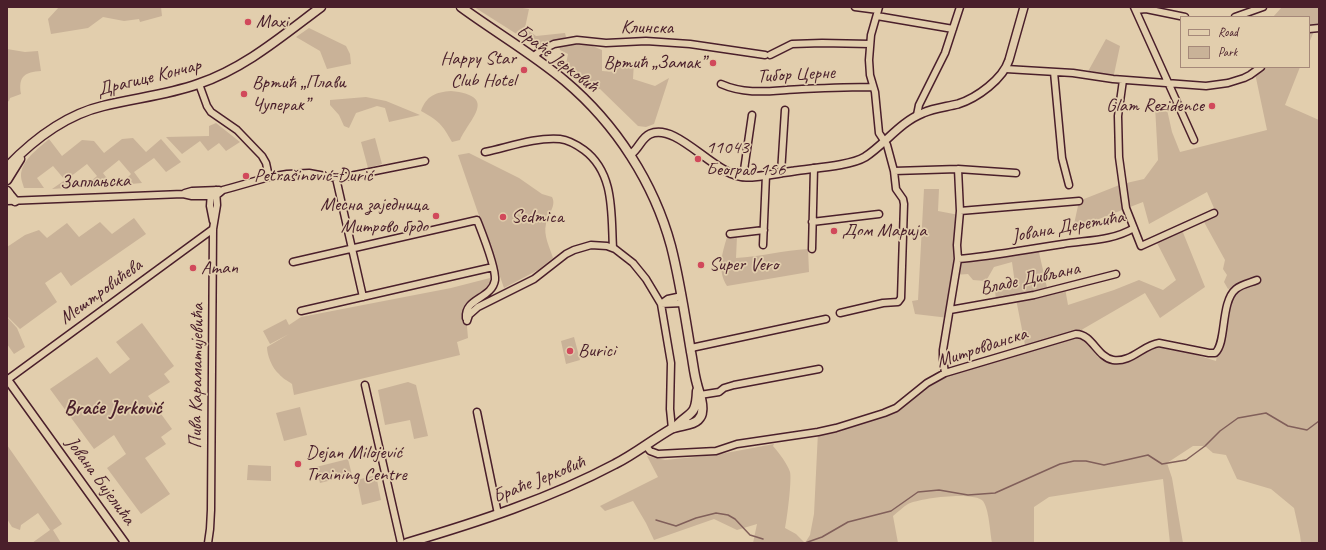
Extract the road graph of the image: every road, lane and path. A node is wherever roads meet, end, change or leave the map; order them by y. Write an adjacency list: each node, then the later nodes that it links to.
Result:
1 (321, 7): 19 (main road, Драгице Кончар)
2 (855, 7): 8 (street)
3 (960, 7): 11 (street)
4 (1024, 7): 15 (street)
5 (1263, 7): 10 (street)
6 (464, 8): 13 (main road, Браће Јерковић)
7 (1135, 9): 9 (street); 18 (street)
8 (878, 11): 11 (street); 12 (street)
9 (1180, 16)
10 (1237, 16)
11 (953, 29): 24 (street)
12 (870, 44): 13 (street, Клинска); 21 (street)
13 (533, 57): 29 (main road, Браће Јерковић)
14 (1260, 68): 18 (street)
15 (1006, 69): 16 (street); 24 (street)
16 (1054, 72): 17 (street); 42 (street)
17 (1123, 80): 18 (street); 52 (street)
18 (1169, 83): 26 (street)
19 (198, 84): 27 (main road, Драгице Кончар); 38 (street)
20 (721, 84): 21 (street, Тибор Церне)
21 (873, 87): 25 (street)
22 (785, 110): 35 (street)
23 (752, 115): 39 (street)
24 (917, 115): 25 (street)
25 (884, 140): 32 (street); 34 (street)
26 (1194, 140)
27 (23, 152): 31 (main road, Драгице Кончар); 41 (main road, Драгице Кончар)
28 (485, 152): 57 (street)
29 (630, 155): 39 (street); 65 (main road, Браће Јерковић)
30 (425, 161): 40 (street, Заплањска)
31 (7, 167)
32 (814, 168): 35 (street); 50 (street)
33 (958, 169): 34 (street); 36 (street); 47 (street)
34 (894, 171): 69 (street)
35 (781, 172): 37 (street)
36 (1016, 173)
37 (766, 175): 39 (street); 53 (street)
38 (269, 177): 40 (street, Заплањска); 44 (street, Заплањска)
39 (743, 177)
40 (336, 178): 56 (street)
41 (7, 180)
42 (1069, 185)
43 (7, 191): 45 (main road)
44 (214, 193): 45 (street, Заплањска); 51 (street, Пива Караматијевића)
45 (11, 201)
46 (1079, 201): 47 (street)
47 (960, 211): 59 (street)
48 (1214, 213): 52 (street, Јована Деретића)
49 (879, 214): 50 (street)
50 (812, 222): 58 (street)
51 (213, 226): 74 (street, Мештровићева); 82 (street, Пива Караматијевића)
52 (1134, 228): 59 (street, Јована Деретића)
53 (764, 230): 54 (street); 55 (street)
54 (730, 234)
55 (763, 245)
56 (352, 248): 60 (street); 61 (street); 64 (street)
57 (613, 248): 61 (street); 66 (street)
58 (812, 249)
59 (958, 259): 67 (street)
60 (293, 262)
61 (493, 267): 64 (street)
62 (1116, 274): 67 (street, Владе Дивљана)
63 (1257, 280): 73 (street, Митровданска)
64 (363, 297): 68 (street)
65 (682, 299): 66 (street); 71 (main road, Браће Јерковић)
66 (661, 304): 79 (street)
67 (950, 310): 73 (street)
68 (301, 311)
69 (840, 312)
70 (826, 319): 71 (street)
71 (691, 348): 75 (main road, Браће Јерковић)
72 (819, 369): 77 (street)
73 (945, 373): 80 (street, Митровданска)
74 (7, 379): 83 (street, Јована Бијелића)
75 (697, 384): 77 (main road, Браће Јерковић); 79 (main road, Браће Јерковић)
76 (365, 385): 86 (street)
77 (700, 396): 79 (main road, Браће Јерковић)
78 (477, 412): 81 (street)
79 (673, 428): 80 (main road, Браће Јерковић)
80 (646, 446): 81 (main road, Браће Јерковић)
81 (498, 514): 87 (main road, Браће Јерковић)
82 (210, 529): 84 (street, Пива Караматијевића); 85 (street, Пива Караматијевића)
83 (126, 543)
84 (208, 543)
85 (213, 543)
86 (401, 543)
87 (406, 543)

